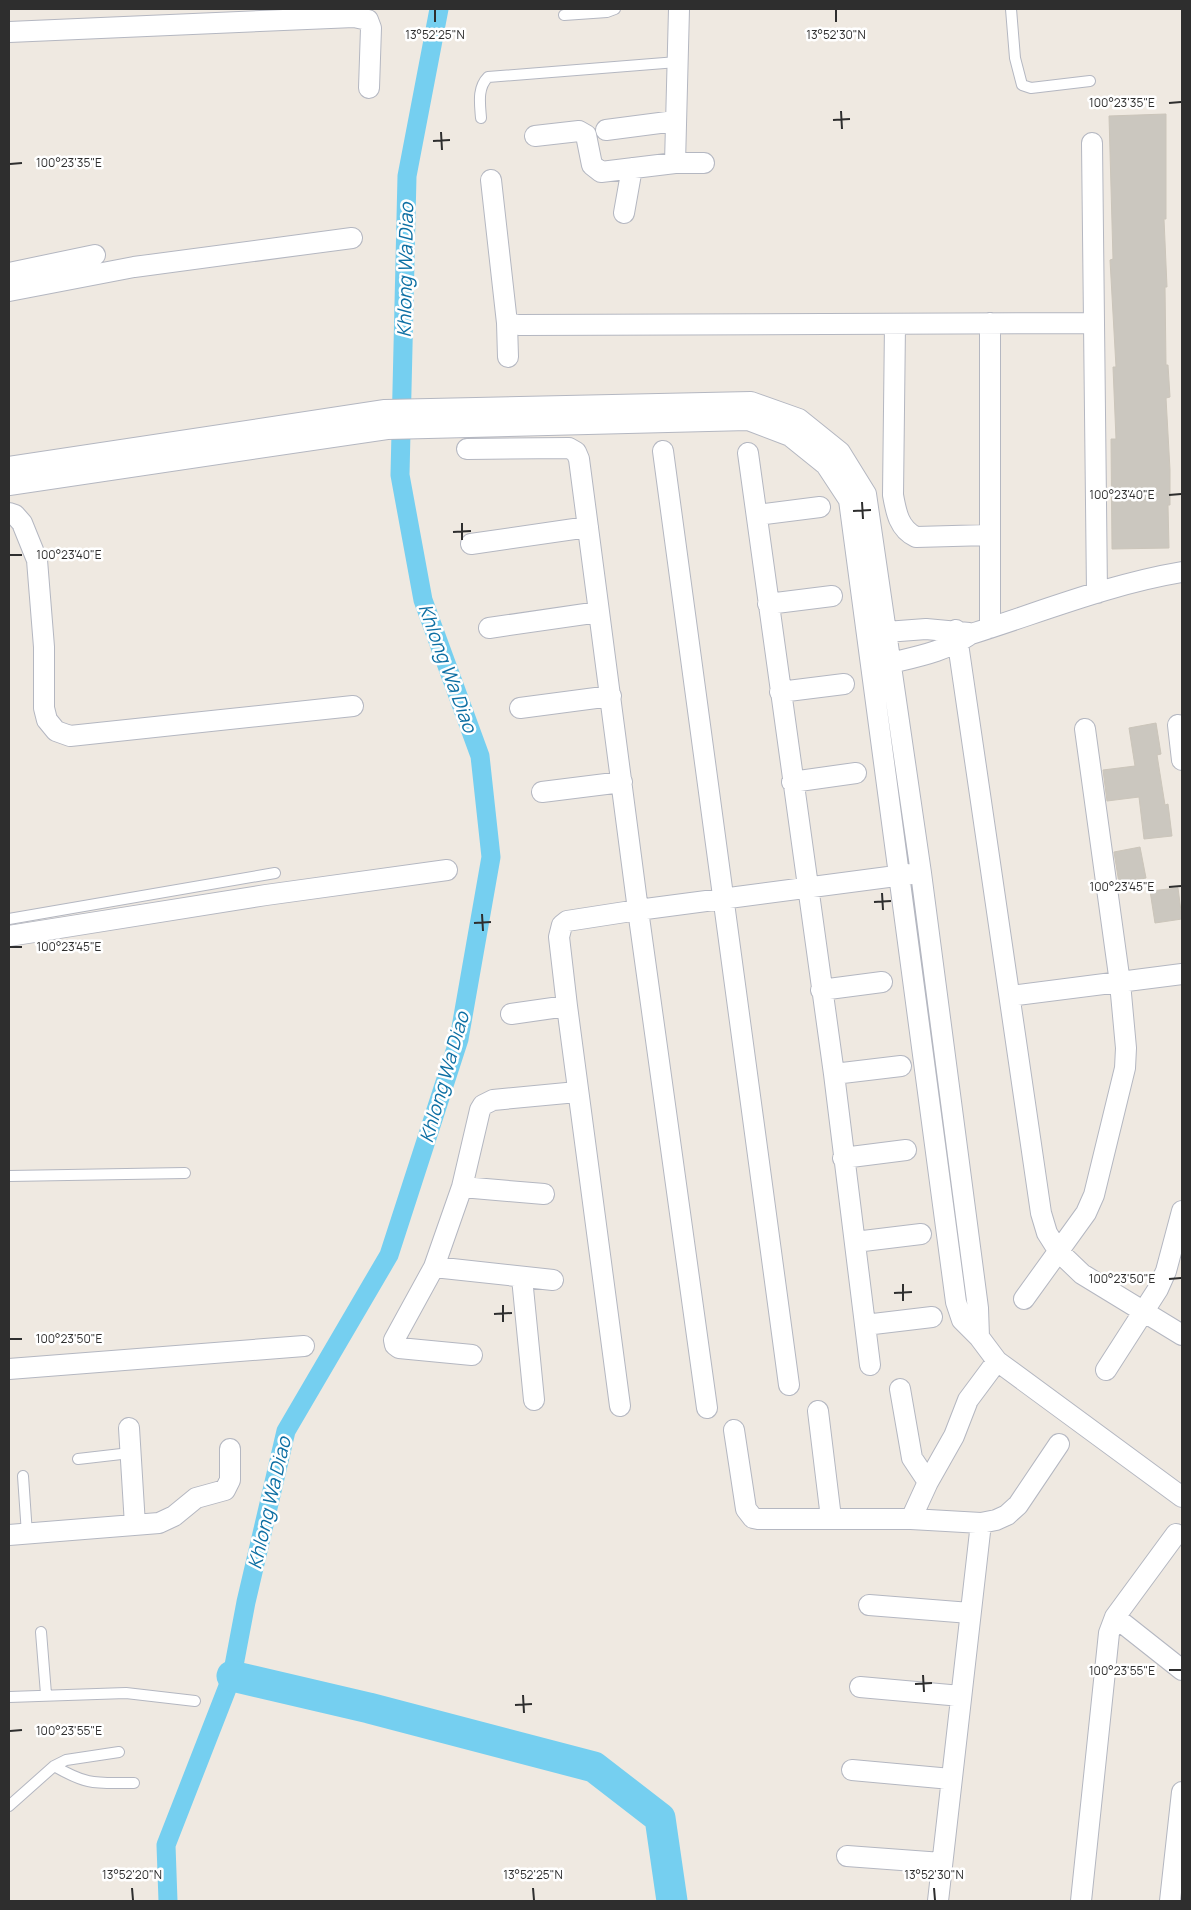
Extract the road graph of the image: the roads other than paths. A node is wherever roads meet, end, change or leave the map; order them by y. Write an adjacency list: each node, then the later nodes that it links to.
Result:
1 (615, 9): 4 (lane)
2 (679, 9): 6 (street)
3 (1011, 9): 7 (lane)
4 (564, 15)
5 (9, 32): 8 (street)
6 (677, 62): 9 (lane); 10 (street)
7 (1090, 81)
8 (369, 88)
9 (481, 118)
10 (675, 122): 11 (street); 15 (street)
11 (606, 130)
12 (534, 136): 16 (street)
13 (1092, 143): 25 (street)
14 (704, 163): 15 (street)
15 (676, 164): 16 (street)
16 (632, 168): 18 (street)
17 (491, 180): 23 (street)
18 (624, 213)
19 (352, 238): 22 (street)
20 (95, 254): 21 (street)
21 (9, 273)
22 (9, 291)
23 (507, 323): 26 (street); 27 (street)
24 (990, 323): 25 (street); 26 (street); 38 (street)
25 (1094, 323): 41 (street)
26 (895, 324): 38 (street)
27 (508, 357)
28 (467, 449): 37 (street)
29 (663, 450): 66 (street)
30 (748, 453): 36 (street)
31 (107, 462): 32 (street); 33 (street); 48 (street)
32 (9, 467)
33 (9, 485)
34 (820, 507): 36 (street)
35 (9, 513): 52 (street)
36 (757, 515): 43 (street)
37 (588, 527): 39 (street); 44 (street)
38 (989, 535): 46 (street)
39 (471, 544)
40 (1182, 572): 41 (street)
41 (1097, 592): 46 (street)
42 (832, 596): 43 (street)
43 (768, 604): 50 (street)
44 (599, 612): 45 (street); 51 (street)
45 (489, 628)
46 (990, 628): 47 (street)
47 (962, 636): 48 (street); 48 (street); 74 (street)
48 (884, 648): 63 (street); 64 (street)
49 (844, 684): 50 (street)
50 (780, 692): 59 (street)
51 (611, 696): 53 (street); 58 (street)
52 (353, 706)
53 (520, 708)
54 (1178, 726): 56 (street)
55 (1085, 729): 72 (street)
56 (1182, 760)
57 (856, 773): 59 (street)
58 (622, 782): 60 (street); 67 (street)
59 (792, 782): 65 (street)
60 (542, 792)
61 (446, 870): 69 (street)
62 (275, 873): 68 (lane)
63 (921, 873): 64 (street); 98 (street)
64 (900, 875): 65 (street); 98 (street)
65 (807, 887): 66 (street); 73 (street)
66 (725, 898): 67 (street); 105 (street)
67 (638, 910): 75 (street); 109 (street)
68 (9, 918)
69 (9, 936)
70 (1182, 974): 72 (street)
71 (882, 982): 73 (street)
72 (1120, 983): 74 (street); 89 (street)
73 (821, 990): 78 (street)
74 (1010, 996): 89 (street)
75 (566, 1006): 76 (street); 79 (street)
76 (511, 1014)
77 (901, 1066): 78 (street)
78 (834, 1074): 81 (street)
79 (577, 1092): 84 (street); 108 (street)
80 (906, 1150): 81 (street)
81 (844, 1158): 88 (street)
82 (185, 1173): 83 (lane)
83 (9, 1176)
84 (462, 1187): 85 (street); 90 (street)
85 (544, 1194)
86 (1182, 1211): 94 (street)
87 (921, 1234): 88 (street)
88 (855, 1242): 96 (street)
89 (1059, 1252): 93 (street); 94 (street)
90 (434, 1267): 91 (street); 100 (street)
91 (522, 1278): 92 (street); 107 (street)
92 (553, 1280)
93 (1024, 1299)
94 (1145, 1311): 97 (street); 104 (street)
95 (932, 1317): 96 (street)
96 (865, 1325): 102 (street)
97 (1180, 1333)
98 (979, 1337): 101 (street)
99 (304, 1346): 103 (street)
100 (472, 1355)
101 (997, 1361): 118 (street); 119 (street)
102 (870, 1365)
103 (9, 1369)
104 (1106, 1370)
105 (789, 1385)
106 (900, 1389): 118 (street)
107 (534, 1400)
108 (620, 1406)
109 (708, 1408)
110 (818, 1411): 120 (street)
111 (129, 1428): 115 (street)
112 (734, 1430): 120 (street)
113 (1059, 1444): 122 (street)
114 (230, 1449): 123 (street)
115 (130, 1453): 116 (lane); 123 (street)
116 (78, 1459)
117 (22, 1476): 124 (lane)
118 (928, 1482): 121 (street)
119 (1182, 1497)
120 (831, 1518): 121 (street)
121 (911, 1519): 122 (street)
122 (981, 1523): 127 (street)
123 (134, 1525): 124 (street)
124 (18, 1534)
125 (1176, 1534): 128 (street)
126 (869, 1605): 127 (street)
127 (970, 1613): 133 (street)
128 (1115, 1617): 130 (street); 146 (street)
129 (41, 1632): 132 (lane)
130 (1182, 1670)
131 (860, 1687): 133 (street)
132 (46, 1694): 134 (lane); 135 (lane)
133 (961, 1696): 139 (street)
134 (9, 1697)
135 (195, 1700)
136 (119, 1752): 137 (lane)
137 (54, 1766): 140 (lane); 142 (lane)
138 (852, 1770): 139 (street)
139 (951, 1779): 144 (street)
140 (134, 1783)
141 (1182, 1792): 147 (street)
142 (9, 1806)
143 (847, 1856): 144 (street)
144 (942, 1863): 145 (street)
145 (938, 1901)
146 (1081, 1901)
147 (1170, 1901)

